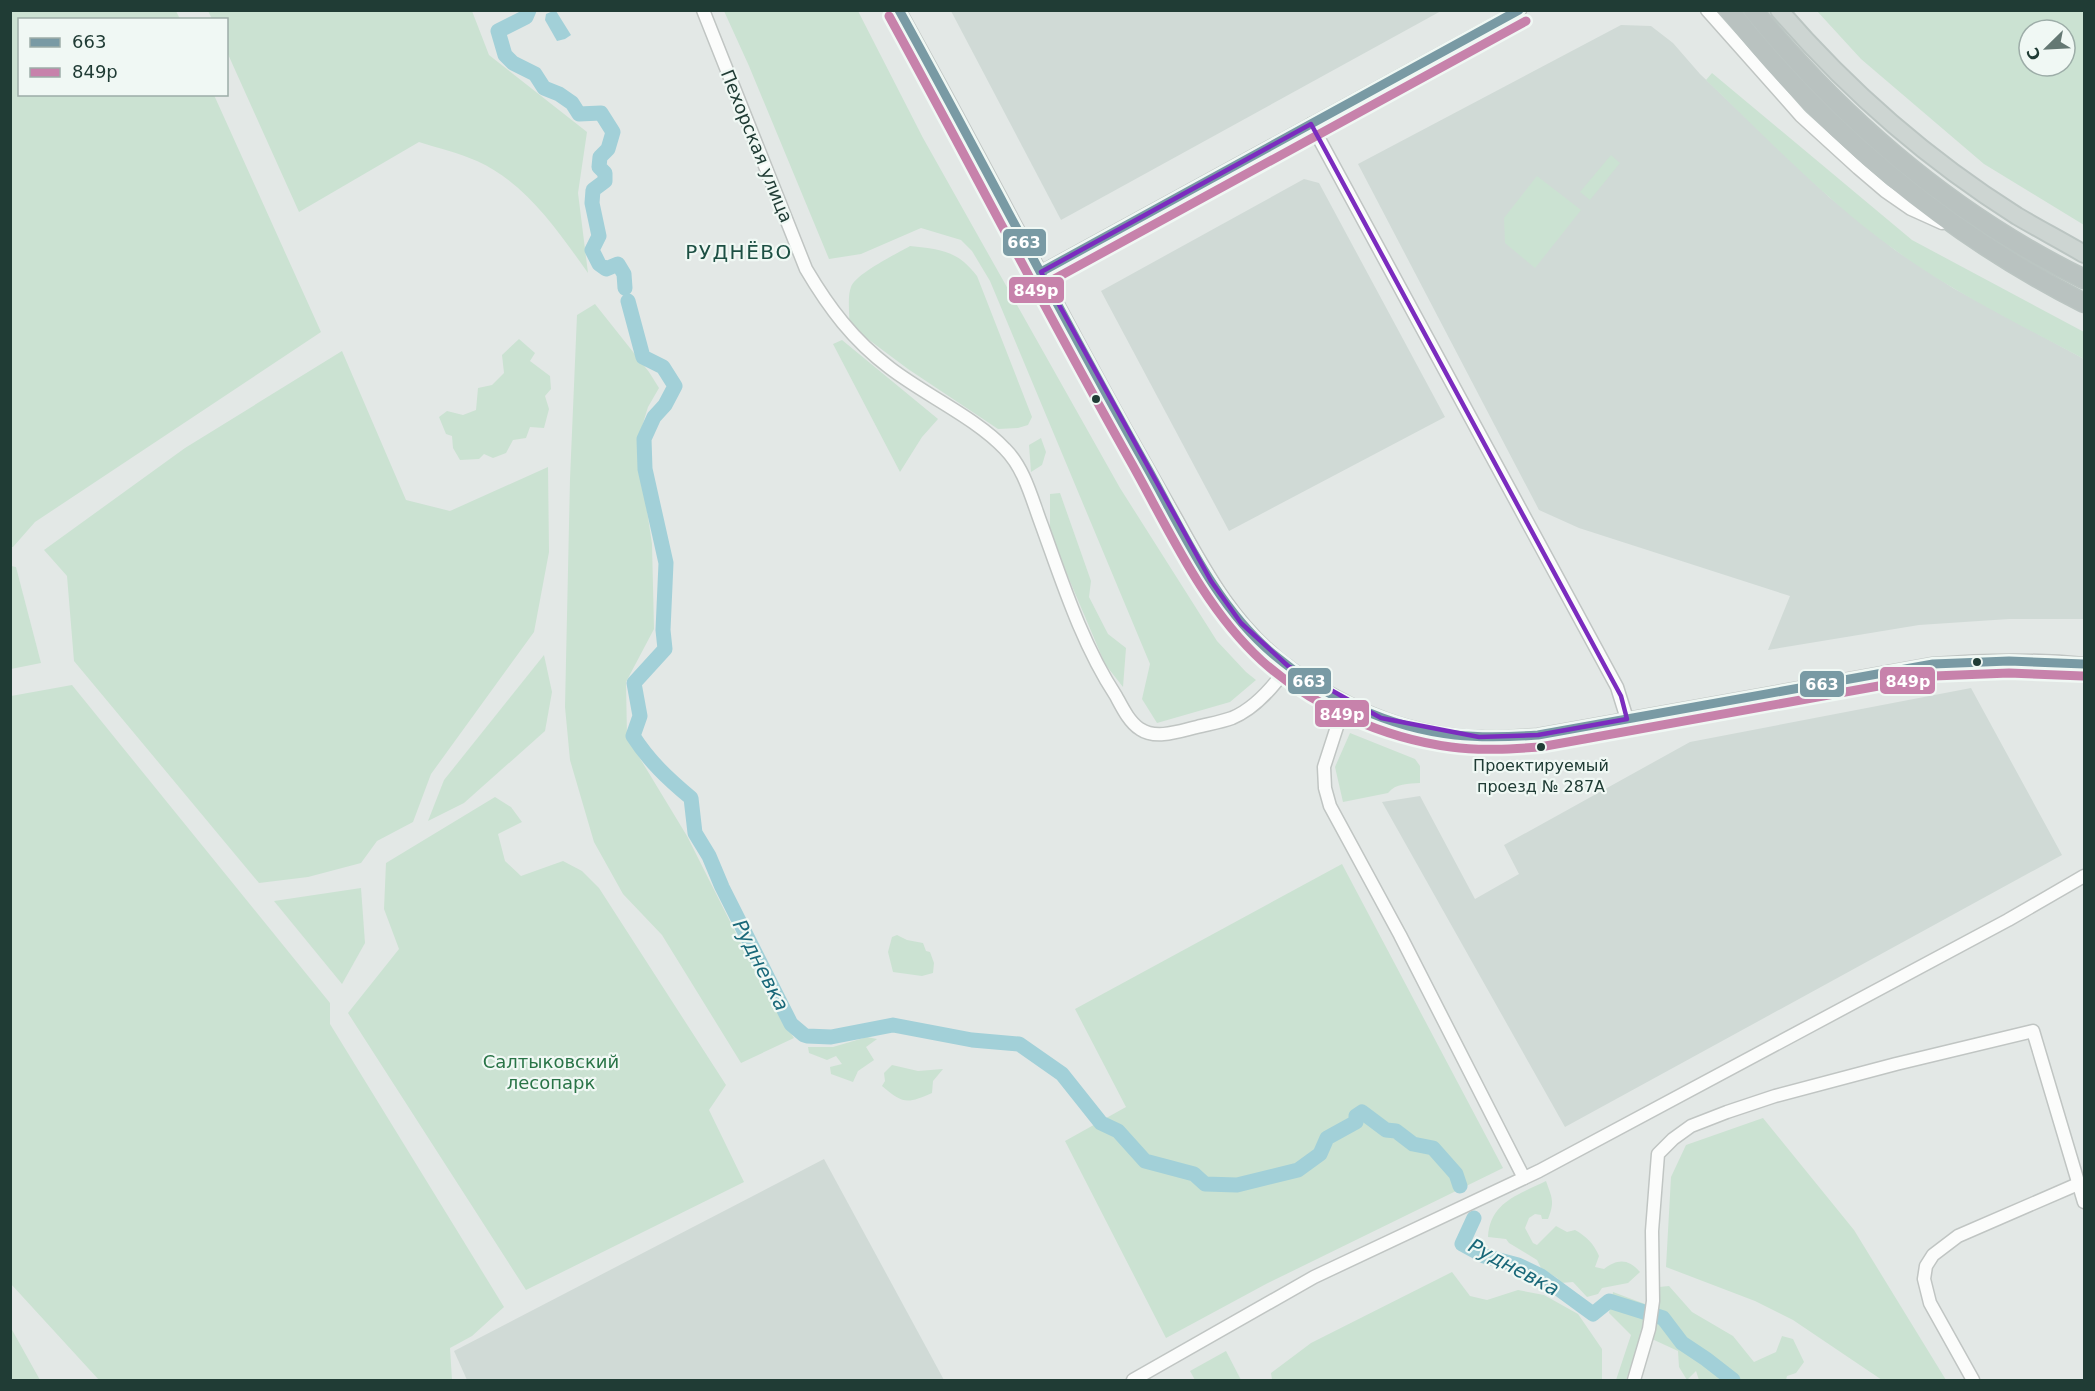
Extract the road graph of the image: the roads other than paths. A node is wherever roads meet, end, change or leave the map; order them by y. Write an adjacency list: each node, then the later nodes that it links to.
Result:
1 (703, 10): 15 (street, Пехорская улица)
2 (1520, 10): 8 (street)
3 (1707, 10): 9 (street)
4 (1729, 10): 9 (highway)
5 (1752, 10): 12 (highway)
6 (1779, 10): 10 (main road)
7 (901, 11): 11 (street)
8 (1311, 124): 11 (street); 17 (street)
9 (1967, 235): 13 (highway)
10 (2085, 254)
11 (1041, 272): 15 (street)
12 (2085, 279)
13 (2085, 303)
14 (2085, 664): 17 (street)
15 (1288, 666): 16 (street)
16 (1345, 702): 17 (street); 19 (street)
17 (1626, 719)
18 (2085, 876): 19 (street)
19 (1524, 1178): 22 (street)
20 (2078, 1184): 21 (street); 23 (street); 24 (street)
21 (2085, 1202)
22 (1133, 1380)
23 (1634, 1380)
24 (1973, 1380)

